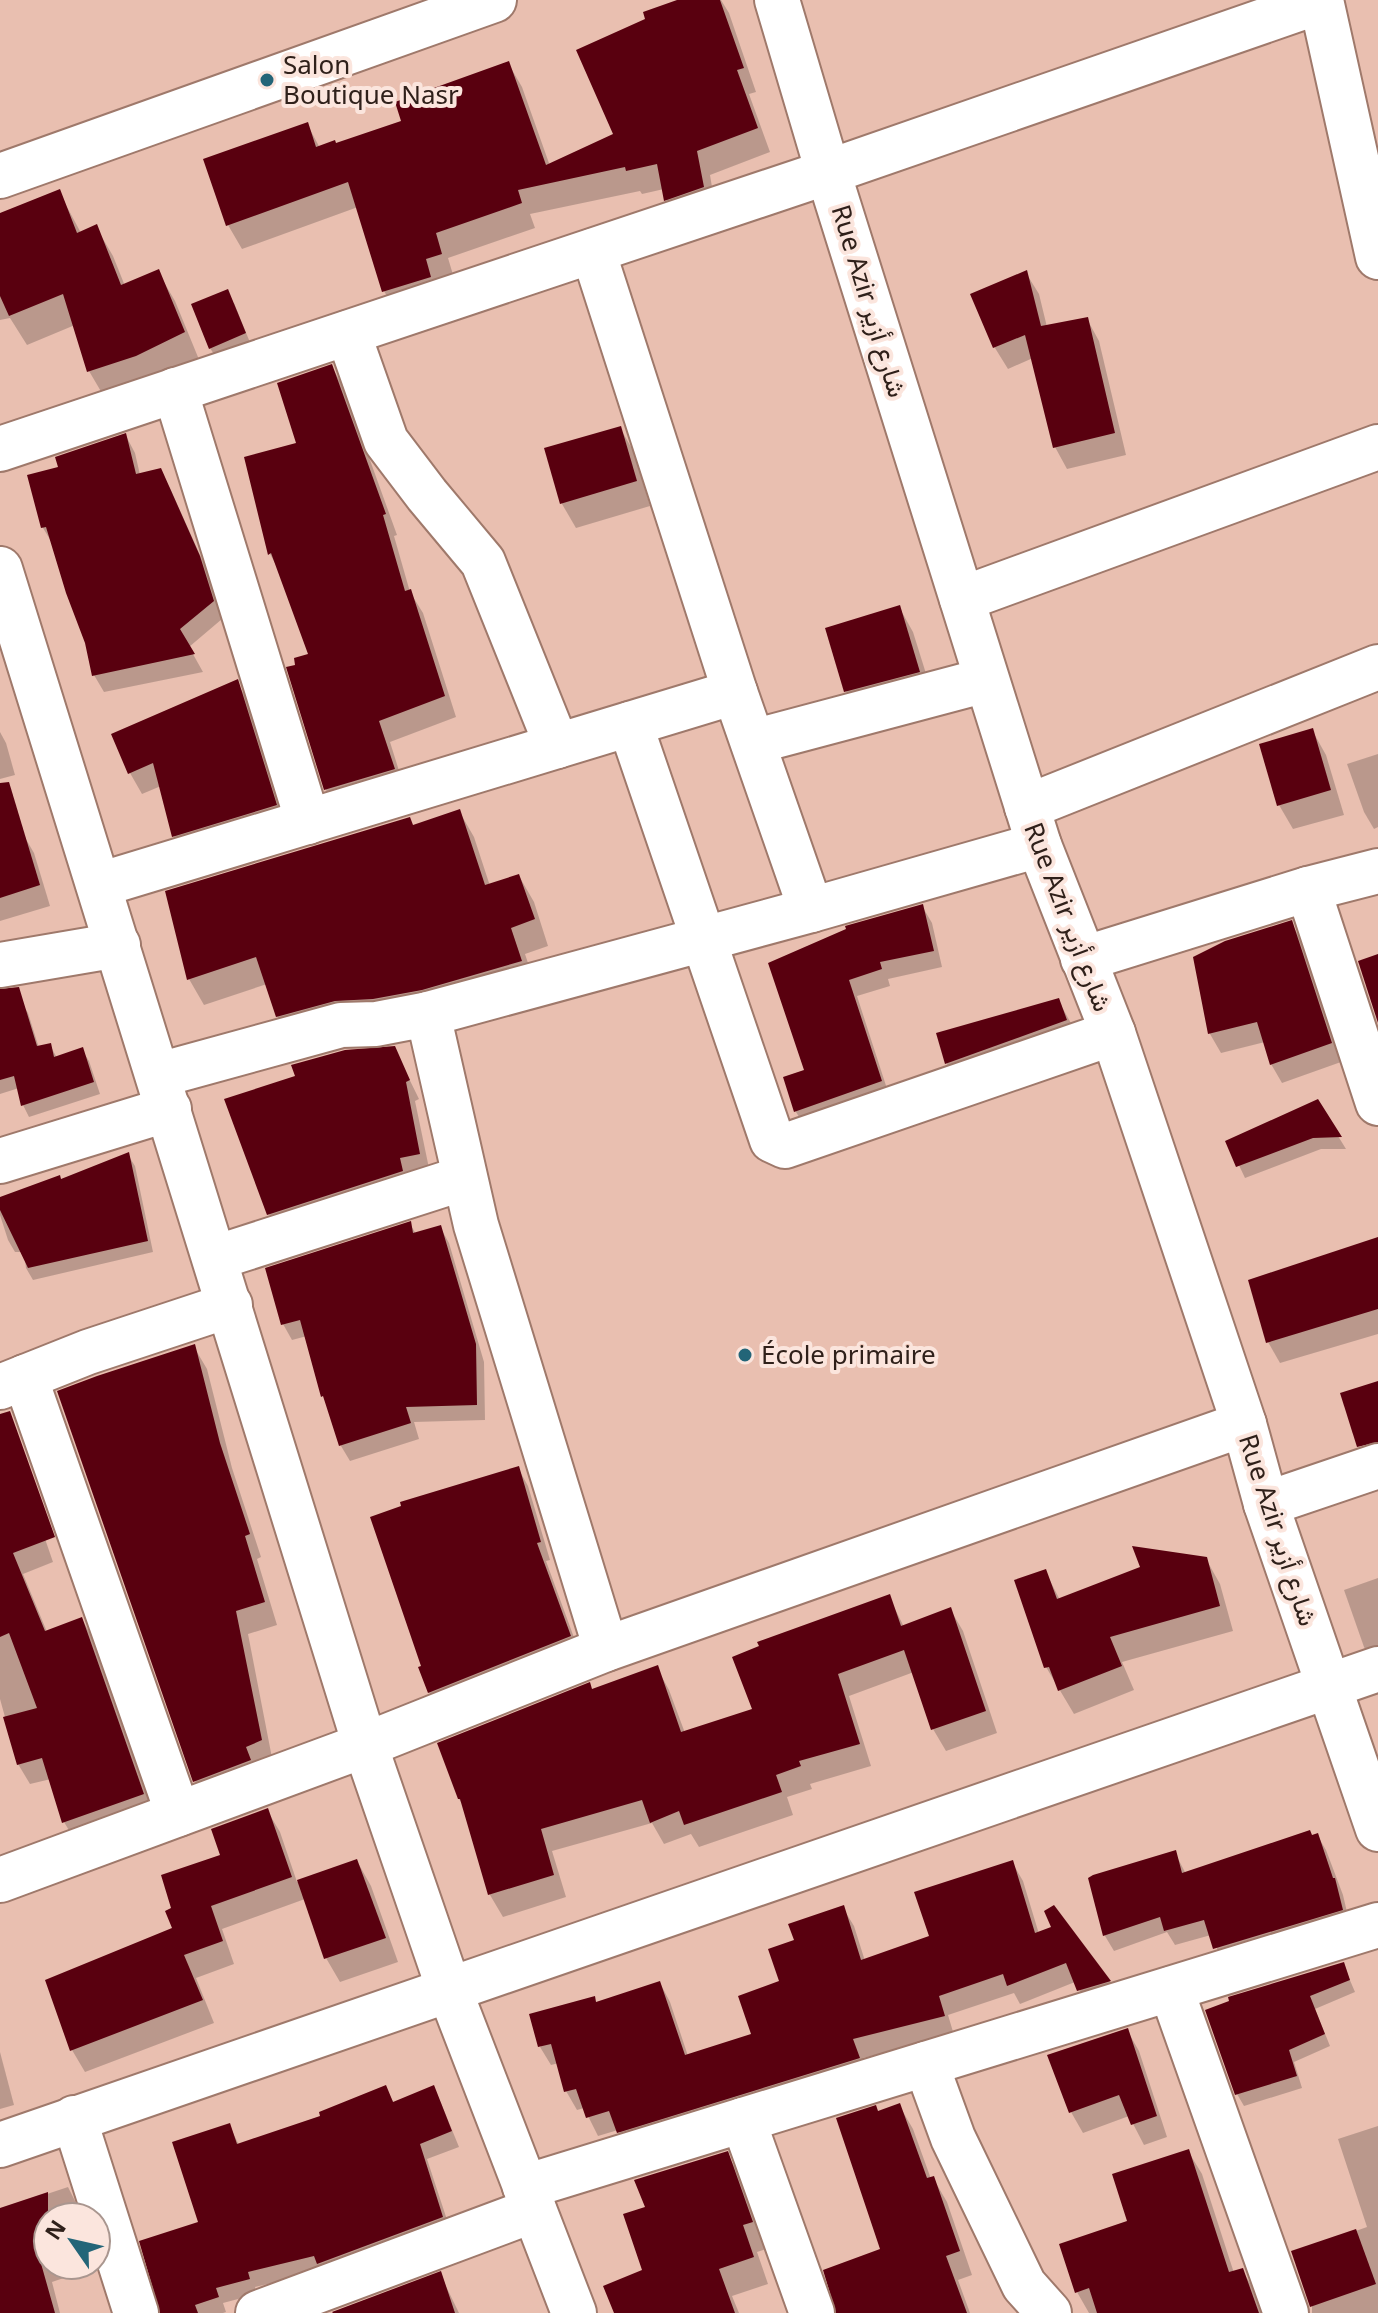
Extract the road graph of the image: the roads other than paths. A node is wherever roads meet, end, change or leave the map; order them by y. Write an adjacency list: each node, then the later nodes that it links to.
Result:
1 (494, 0): 5 (street)
2 (777, 0): 4 (street, Rue Azir شارع أزير)
3 (1321, 0): 4 (street); 7 (street)
4 (828, 172): 6 (street); 13 (street, Rue Azir شارع أزير)
5 (0, 176)
6 (593, 251): 8 (street); 16 (street)
7 (1378, 257)
8 (348, 333): 9 (street); 19 (street)
9 (175, 390): 11 (street); 20 (street)
10 (1378, 447): 13 (street)
11 (0, 449)
12 (0, 569): 23 (street)
13 (962, 599): 15 (street, Rue Azir شارع أزير)
14 (1378, 667): 21 (street)
15 (986, 680): 18 (street); 21 (street, Rue Azir شارع أزير)
16 (735, 692): 17 (street); 18 (street)
17 (630, 724): 19 (street); 26 (street)
18 (753, 742): 25 (street)
19 (557, 746): 20 (street)
20 (308, 822): 23 (street)
21 (1033, 826): 25 (street); 28 (street, Rue Azir شارع أزير)
22 (1378, 871): 24 (street)
23 (99, 885): 27 (street)
24 (1308, 889): 28 (street); 33 (street)
25 (811, 910): 26 (street)
26 (704, 937): 30 (street); 31 (street)
27 (118, 945): 29 (street); 32 (street)
28 (1083, 959): 31 (street, Rue Azir شارع أزير)
29 (0, 965)
30 (428, 1014): 32 (street); 35 (street)
31 (1113, 1033): 39 (street, Rue Azir شارع أزير)
32 (164, 1092): 34 (street); 36 (street)
33 (1378, 1103)
34 (0, 1161)
35 (464, 1178): 36 (street); 42 (street)
36 (215, 1258): 37 (street)
37 (230, 1305): 38 (street); 45 (street)
38 (13, 1382): 46 (street)
39 (1244, 1424): 41 (street, Rue Azir شارع أزير); 42 (street)
40 (1378, 1466): 41 (street)
41 (1266, 1504): 44 (street, Rue Azir شارع أزير)
42 (606, 1649): 45 (street)
43 (1378, 1669): 44 (street)
44 (1330, 1685): 47 (street, Rue Azir شارع أزير); 50 (street)
45 (365, 1745): 46 (street); 50 (street)
46 (178, 1814): 48 (street)
47 (1378, 1829)
48 (0, 1880)
49 (1378, 1925): 51 (street)
50 (449, 1989): 53 (street); 56 (street)
51 (1171, 1989): 52 (street); 63 (street)
52 (926, 2064): 54 (street); 62 (street)
53 (74, 2118): 55 (street); 58 (street)
54 (743, 2120): 56 (street); 61 (street)
55 (0, 2145)
56 (530, 2198): 57 (street); 60 (street)
57 (308, 2304): 59 (street)
58 (136, 2313)
59 (258, 2313)
60 (574, 2313)
61 (812, 2313)
62 (1049, 2313)
63 (1286, 2313)

